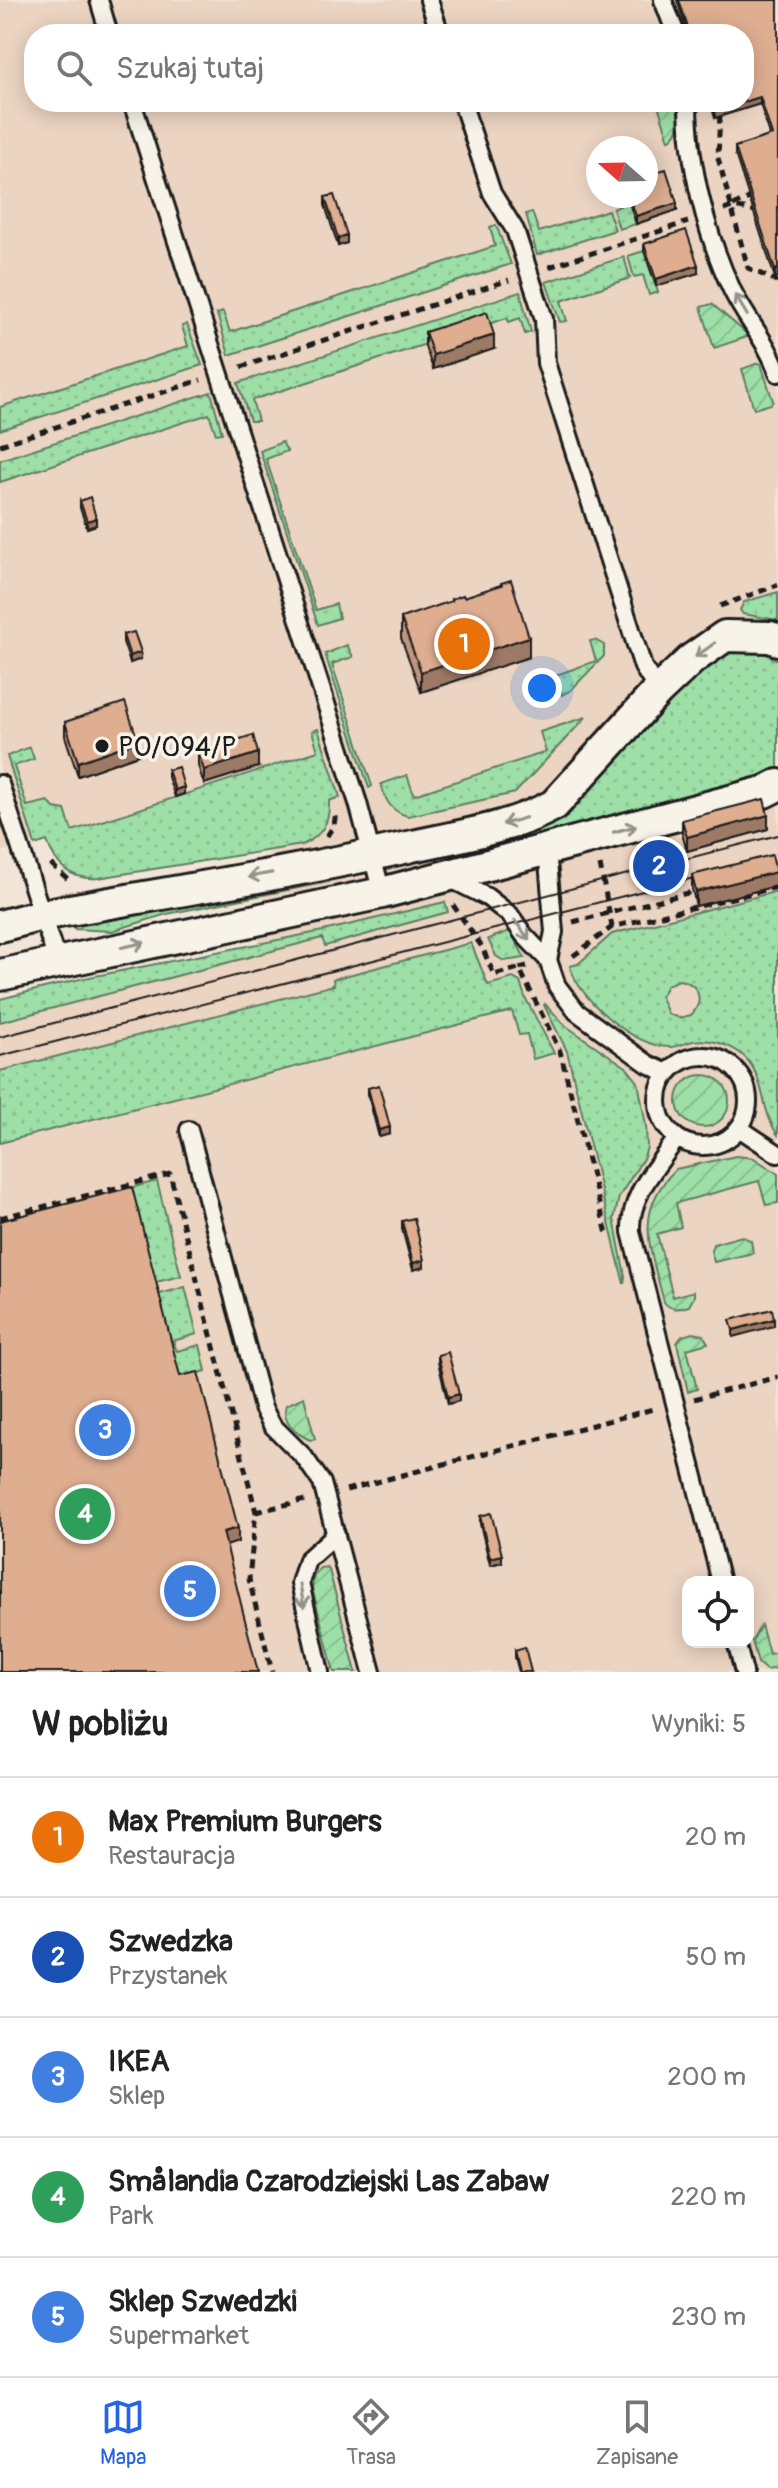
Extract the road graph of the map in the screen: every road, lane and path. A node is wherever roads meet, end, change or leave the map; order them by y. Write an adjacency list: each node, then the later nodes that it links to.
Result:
1 (99, 0): 4 (lane)
2 (429, 0): 5 (lane)
3 (663, 0): 6 (lane)
4 (106, 24)
5 (437, 24)
6 (672, 24)
7 (135, 112): 18 (lane)
8 (465, 112): 15 (lane)
9 (689, 112): 14 (lane)
10 (720, 112): 12 (path)
11 (755, 195): 12 (path)
12 (732, 207): 13 (path); 14 (path); 16 (path)
13 (763, 212)
14 (706, 216): 15 (path); 17 (lane, one-way to 14)
15 (529, 274): 18 (path); 21 (lane)
16 (778, 282)
17 (778, 373)
18 (220, 374): 19 (path); 25 (lane)
19 (0, 445)
20 (778, 640): 21 (street, one-way to 21)
21 (658, 691): 25 (street, one-way to 25)
22 (0, 784): 30 (lane)
23 (778, 785): 24 (street, one-way to 23)
24 (549, 849): 26 (street); 35 (lane)
25 (373, 855): 29 (lane); 30 (street, one-way to 30)
26 (445, 876): 29 (street); 35 (lane, one-way to 35)
27 (778, 887): 34 (path)
28 (708, 888): 32 (path)
29 (382, 893): 36 (street, one-way to 29)
30 (42, 915): 31 (street); 36 (lane)
31 (0, 926)
32 (570, 934)
33 (571, 945): 34 (path)
34 (573, 956): 35 (path)
35 (548, 960): 38 (lane); 44 (path)
36 (57, 961): 37 (street)
37 (0, 975)
38 (667, 1073): 39 (lane); 41 (lane)
39 (739, 1128): 41 (lane); 42 (lane)
40 (189, 1130): 49 (lane)
41 (677, 1138): 47 (lane)
42 (778, 1154)
43 (0, 1218): 50 (path)
44 (609, 1243)
45 (778, 1377): 47 (path)
46 (648, 1395): 48 (path)
47 (675, 1404): 48 (path); 52 (lane)
48 (652, 1410): 49 (path)
49 (326, 1495): 50 (path); 51 (lane)
50 (256, 1512): 54 (path)
51 (336, 1534): 55 (lane, one-way to 55); 56 (lane)
52 (719, 1576)
53 (738, 1648): 57 (lane)
54 (272, 1672)
55 (320, 1672)
56 (372, 1672)
57 (744, 1672)

